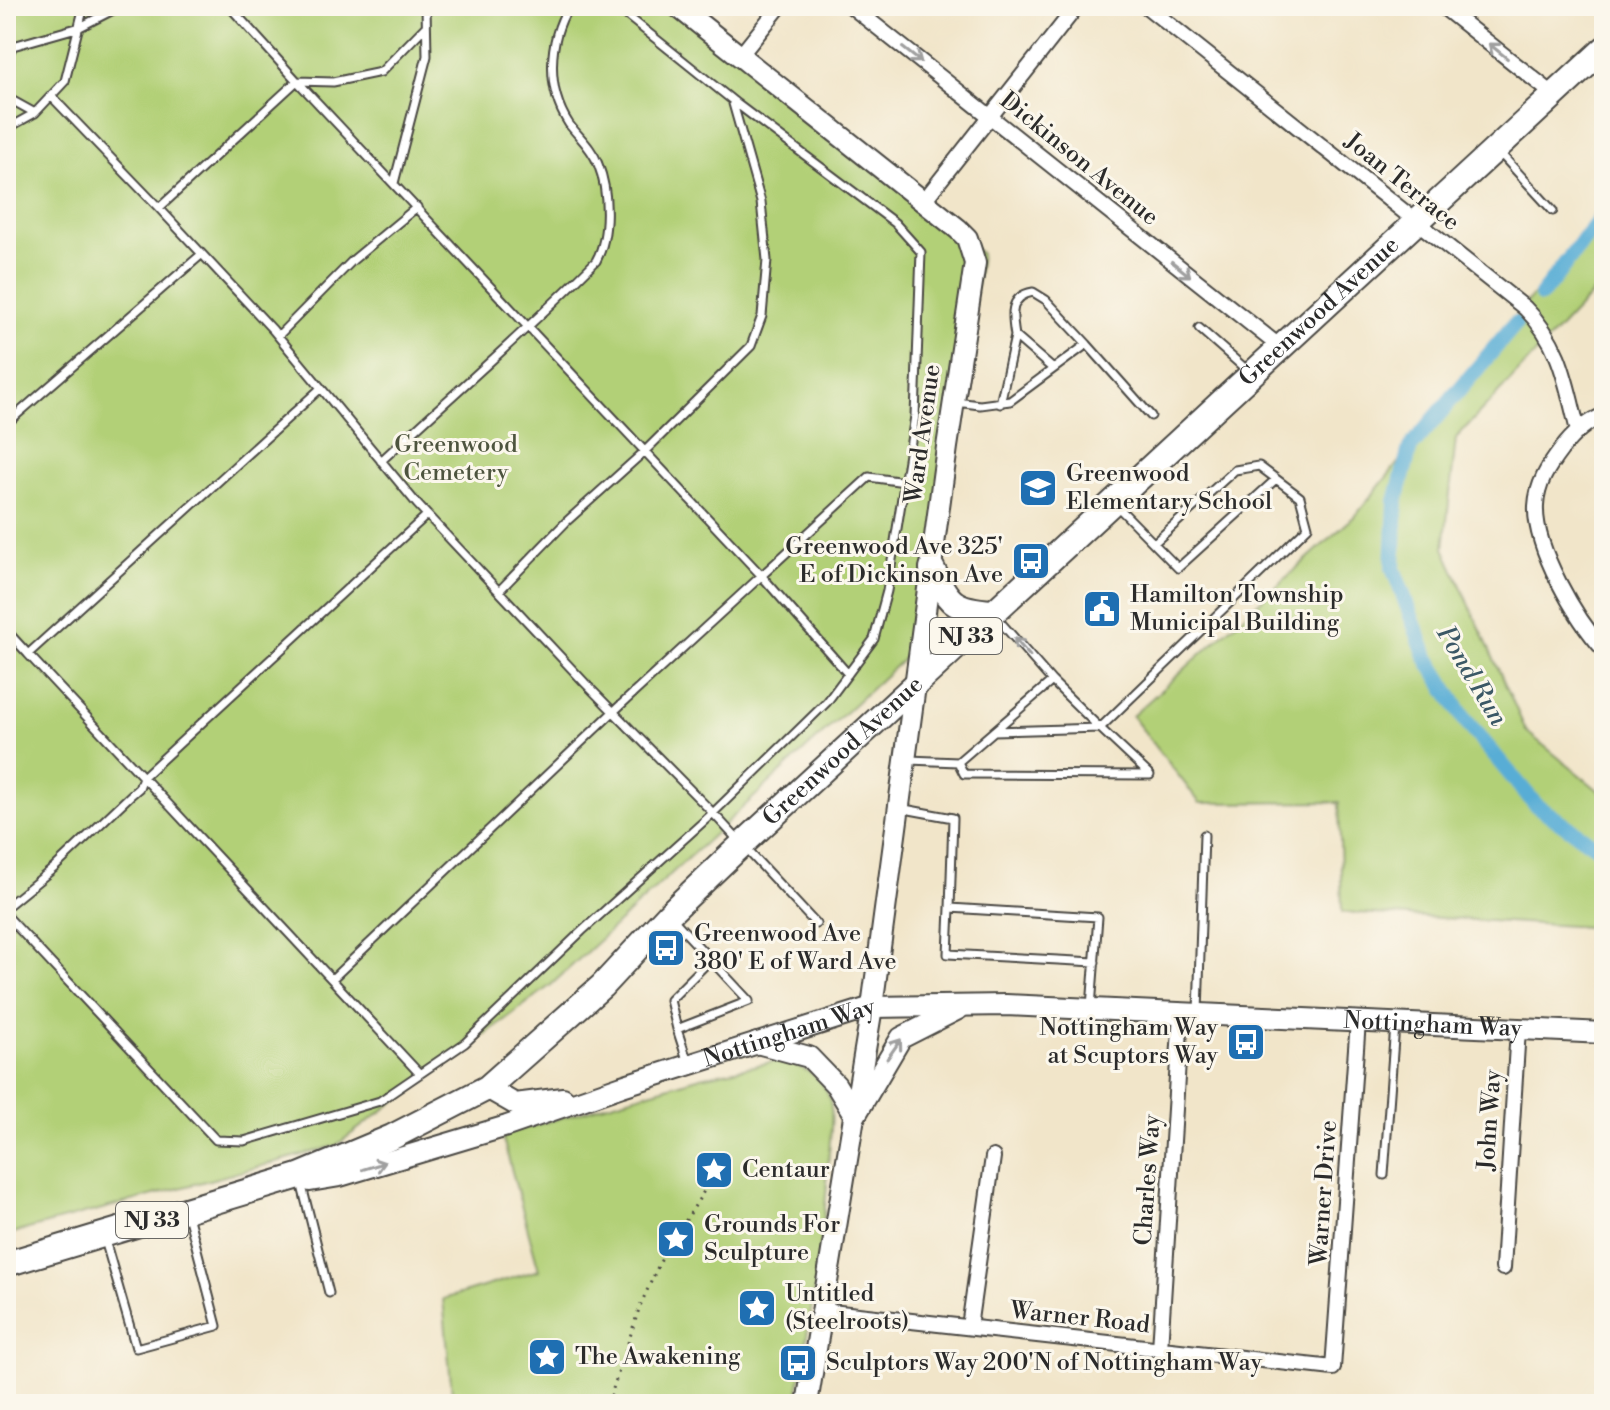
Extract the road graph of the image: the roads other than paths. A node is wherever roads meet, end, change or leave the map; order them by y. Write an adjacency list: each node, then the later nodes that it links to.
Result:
1 (84, 6): 13 (lane)
2 (121, 6): 13 (lane)
3 (229, 6): 20 (lane)
4 (426, 6): 14 (lane)
5 (569, 6): 36 (lane)
6 (615, 6): 24 (lane)
7 (677, 6): 18 (street, Ward Avenue)
8 (780, 6): 18 (street)
9 (851, 6): 26 (street, Dickinson Avenue, one-way to 26)
10 (1077, 6): 26 (street)
11 (1146, 6): 34 (street, Joan Terrace)
12 (1442, 6): 21 (street, one-way to 12)
13 (80, 27): 16 (lane); 22 (lane)
14 (425, 27): 20 (lane); 29 (lane)
15 (6, 40): 16 (lane)
16 (13, 46): 19 (lane)
17 (1604, 49): 21 (main road, Greenwood Avenue / NJ 33)
18 (740, 56): 30 (street, Ward Avenue)
19 (6, 59)
20 (297, 81): 29 (lane); 32 (lane)
21 (1554, 95): 28 (main road, Greenwood Avenue / NJ 33)
22 (51, 96): 25 (lane); 32 (lane)
23 (6, 97): 25 (lane)
24 (732, 100): 51 (lane); 54 (lane)
25 (35, 113): 27 (lane)
26 (990, 117): 30 (street); 41 (street, Dickinson Avenue, one-way to 41)
27 (6, 129)
28 (1495, 149): 33 (lane); 34 (main road, Greenwood Avenue / NJ 33)
29 (394, 184): 31 (lane)
30 (923, 202): 45 (street, Ward Avenue)
31 (417, 207): 36 (lane); 38 (lane)
32 (159, 208): 35 (lane)
33 (1553, 211)
34 (1416, 221): 41 (main road, Greenwood Avenue / NJ 33); 50 (street, Joan Terrace)
35 (202, 254): 38 (lane); 49 (lane)
36 (530, 327): 51 (lane); 52 (lane)
37 (1199, 328): 43 (lane)
38 (278, 336): 44 (lane)
39 (1015, 336): 40 (lane); 42 (lane); 46 (lane)
40 (1087, 344): 42 (lane); 48 (lane)
41 (1280, 347): 43 (main road, Greenwood Avenue / NJ 33)
42 (1052, 368): 46 (lane)
43 (1251, 374): 55 (main road, Greenwood Avenue / NJ 33)
44 (321, 388): 52 (lane); 64 (lane)
45 (954, 402): 46 (lane); 58 (street, Ward Avenue)
46 (1000, 404)
47 (1604, 415): 50 (street)
48 (1151, 416)
49 (6, 424)
50 (1578, 431): 63 (street)
51 (645, 451): 59 (lane); 60 (lane)
52 (381, 461): 56 (lane)
53 (1276, 479): 57 (lane); 57 (lane); 69 (lane)
54 (905, 482): 59 (lane); 65 (lane)
55 (1112, 502): 57 (lane); 61 (main road, Greenwood Avenue / NJ 33)
56 (427, 515): 60 (lane); 73 (lane)
57 (1154, 543)
58 (932, 568): 61 (main road); 67 (street, Ward Avenue)
59 (761, 575): 65 (lane); 68 (lane)
60 (499, 591): 68 (lane)
61 (992, 612): 66 (lane, one-way to 61); 67 (main road, Greenwood Avenue / NJ 33)
62 (6, 630): 64 (lane)
63 (1604, 650)
64 (28, 654): 73 (lane)
65 (848, 674): 75 (lane)
66 (1052, 681): 69 (lane); 70 (lane)
67 (917, 682): 71 (street, Ward Avenue); 77 (main road, Greenwood Avenue / NJ 33)
68 (613, 712): 75 (lane); 85 (lane)
69 (1100, 728): 70 (lane); 72 (lane)
70 (994, 731): 72 (lane)
71 (906, 760): 72 (lane); 74 (street, Ward Avenue)
72 (958, 762)
73 (143, 777): 78 (lane); 85 (lane)
74 (899, 808): 79 (lane); 87 (street, Ward Avenue)
75 (713, 813): 77 (lane); 97 (lane)
76 (1204, 835): 89 (lane)
77 (741, 845): 81 (main road, Greenwood Avenue / NJ 33); 82 (lane)
78 (6, 907)
79 (950, 908): 84 (lane); 84 (lane)
80 (6, 915): 97 (lane)
81 (668, 915): 83 (lane); 99 (main road, Greenwood Avenue / NJ 33)
82 (816, 924)
83 (710, 960): 92 (lane); 92 (lane)
84 (1095, 962): 88 (lane)
85 (332, 979): 97 (lane)
86 (963, 1006): 87 (street, Nottingham Way); 88 (street, Nottingham Way); 100 (street, one-way to 86)
87 (872, 1007): 95 (street, Nottingham Way); 100 (street, Ward Avenue)
88 (1091, 1009): 89 (street, Nottingham Way)
89 (1189, 1014): 90 (street, Nottingham Way); 111 (street, Charles Way)
90 (1358, 1021): 91 (street, Nottingham Way); 112 (street, Warner Drive)
91 (1395, 1023): 93 (street, Nottingham Way); 102 (lane)
92 (677, 1029): 96 (lane)
93 (1518, 1029): 94 (street, Nottingham Way); 107 (street, John Way)
94 (1604, 1033)
95 (757, 1043): 96 (street, Nottingham Way); 100 (street)
96 (688, 1065): 98 (street, Nottingham Way)
97 (419, 1073)
98 (622, 1086): 99 (street); 103 (street, Nottingham Way, one-way to 98)
99 (487, 1088): 103 (main road, Greenwood Avenue / NJ 33)
100 (855, 1116): 109 (street, Ward Avenue)
101 (993, 1157): 110 (street)
102 (1384, 1175)
103 (299, 1176): 104 (main road, Nottingham Way / NJ 33); 108 (lane)
104 (187, 1209): 105 (main road, Nottingham Way / NJ 33); 105 (lane)
105 (103, 1236): 106 (main road, Nottingham Way / NJ 33)
106 (6, 1264)
107 (1503, 1268)
108 (329, 1293)
109 (822, 1311): 110 (street, Warner Road); 113 (street, Ward Avenue)
110 (969, 1327): 111 (street, Warner Road)
111 (1160, 1349): 112 (street, Warner Road)
112 (1333, 1368)
113 (807, 1404)

